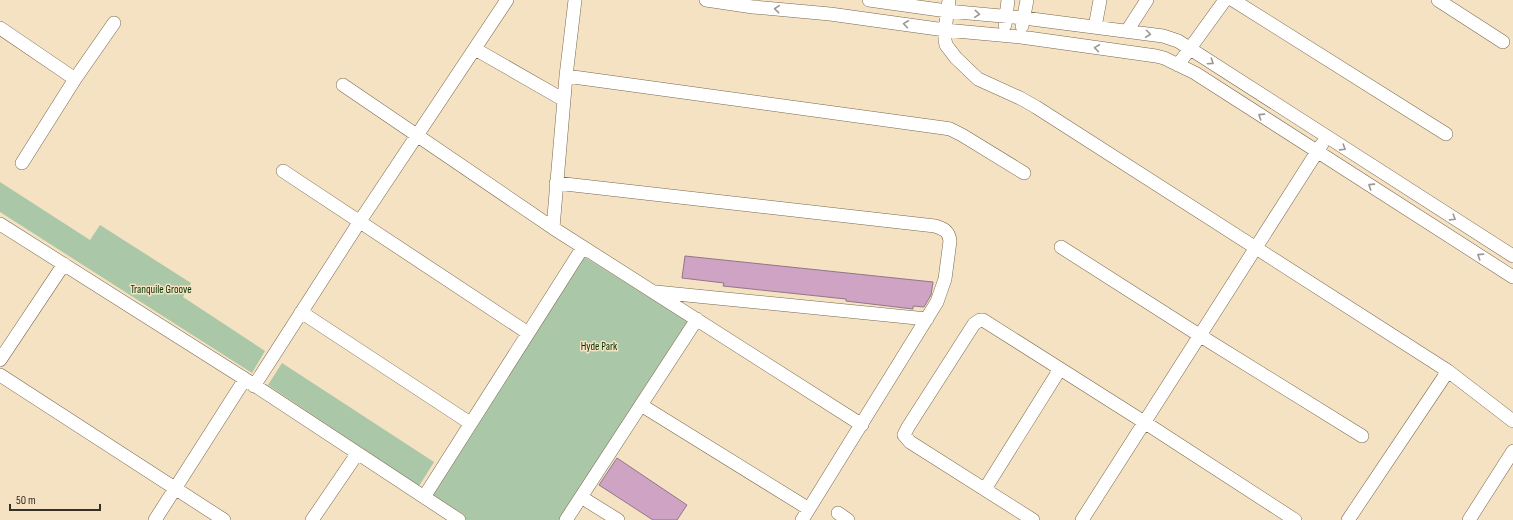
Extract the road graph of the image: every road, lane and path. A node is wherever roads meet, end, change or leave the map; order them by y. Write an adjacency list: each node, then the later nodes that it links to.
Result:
1 (507, 0): 24 (street)
2 (575, 0): 26 (street)
3 (706, 0): 18 (street, one-way to 3)
4 (869, 0): 12 (street)
5 (1008, 0): 13 (street)
6 (1027, 0): 14 (street)
7 (1100, 0): 16 (street)
8 (1147, 0): 19 (street)
9 (1225, 0): 23 (street)
10 (1233, 0): 31 (street)
11 (1438, 0): 22 (street)
12 (948, 5): 13 (street, one-way to 13); 18 (street)
13 (1006, 16): 14 (street); 20 (street)
14 (1024, 18): 16 (street); 21 (street)
15 (114, 23): 27 (street)
16 (1095, 27): 19 (street)
17 (0, 28): 27 (street)
18 (945, 30): 20 (street); 43 (street)
19 (1127, 31): 23 (street, one-way to 23)
20 (1004, 35): 21 (street)
21 (1020, 36): 25 (street, one-way to 21)
22 (1503, 42)
23 (1191, 48): 25 (street); 32 (street, one-way to 32)
24 (475, 49): 29 (street); 30 (street)
25 (1178, 65): 33 (street, one-way to 25)
26 (566, 76): 29 (street); 36 (street)
27 (75, 79): 34 (street)
28 (343, 85): 30 (street)
29 (564, 100): 37 (street)
30 (418, 134): 38 (street); 40 (street)
31 (1446, 134)
32 (1326, 137): 33 (street); 44 (street, one-way to 44)
33 (1317, 151): 43 (street); 46 (street, one-way to 33)
34 (22, 163)
35 (283, 171): 38 (street)
36 (1024, 173)
37 (556, 184): 40 (street); 50 (street)
38 (360, 221): 48 (street); 51 (street)
39 (0, 224): 45 (street)
40 (553, 228): 41 (street)
41 (583, 247): 47 (street); 51 (street)
42 (1061, 247): 52 (street)
43 (1256, 248): 52 (street); 55 (street)
44 (1513, 256)
45 (64, 264): 53 (street); 57 (street)
46 (1513, 277)
47 (654, 292): 49 (street); 50 (street)
48 (301, 312): 57 (street); 61 (street)
49 (697, 319): 58 (street); 62 (street)
50 (927, 319): 62 (street)
51 (528, 333): 61 (street)
52 (1199, 335): 60 (street); 63 (street)
53 (0, 360)
54 (1060, 369): 60 (street); 67 (street); 67 (street)
55 (1448, 371): 59 (street); 80 (street)
56 (0, 375): 66 (street)
57 (250, 383): 65 (street); 66 (street)
58 (641, 405): 69 (street); 70 (street)
59 (1513, 421)
60 (1144, 422): 78 (street); 79 (street)
61 (470, 423): 68 (street)
62 (862, 425): 70 (street)
63 (1362, 436)
64 (1513, 451): 81 (street)
65 (357, 454): 68 (street); 73 (street)
66 (175, 488): 71 (street); 72 (street)
67 (985, 489): 77 (street)
68 (424, 497): 74 (street)
69 (581, 497): 75 (street); 76 (street)
70 (805, 515)
71 (155, 520)
72 (224, 520)
73 (312, 520)
74 (459, 520)
75 (566, 520)
76 (618, 520)
77 (1033, 520)
78 (1082, 520)
79 (1295, 520)
80 (1348, 520)
81 (1469, 520)

